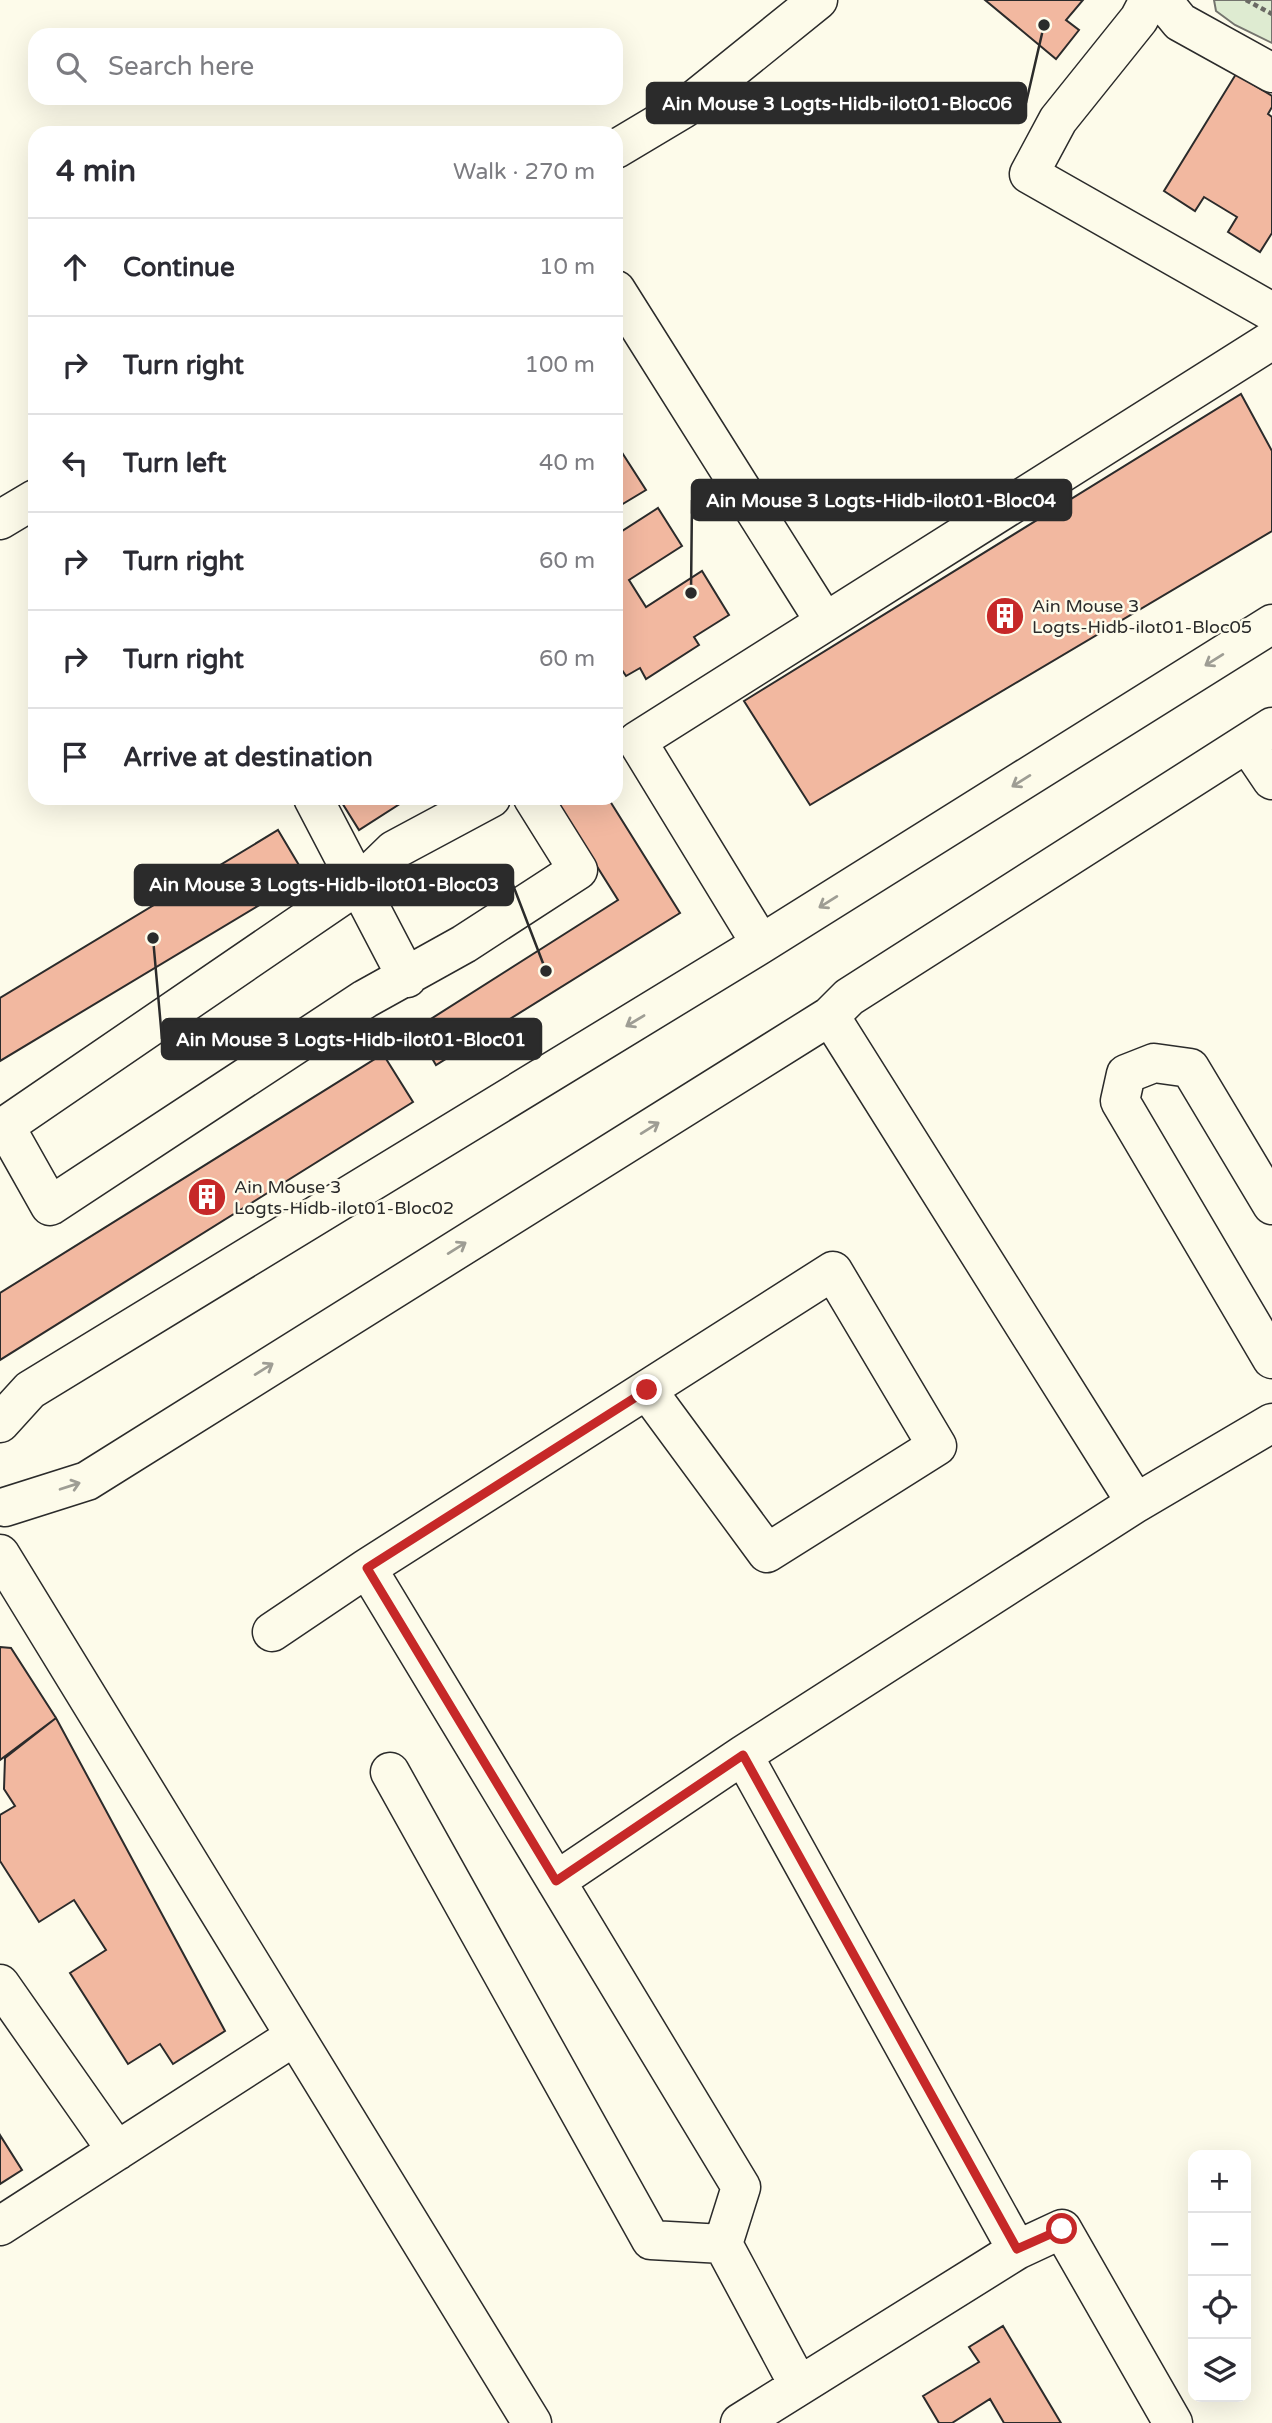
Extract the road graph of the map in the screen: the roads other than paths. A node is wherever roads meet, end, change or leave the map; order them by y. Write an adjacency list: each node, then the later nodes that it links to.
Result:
1 (818, 0): 5 (street)
2 (1149, 0): 7 (street)
3 (1162, 0): 4 (street)
4 (1272, 73)
5 (623, 145)
6 (623, 301): 11 (street)
7 (1272, 312)
8 (1272, 340): 11 (street)
9 (28, 503): 10 (street)
10 (0, 520)
11 (825, 622): 19 (street)
12 (1272, 624): 19 (street, one-way to 19)
13 (1260, 735): 14 (street); 21 (street)
14 (1272, 780)
15 (317, 805): 18 (street)
16 (478, 805): 18 (street)
17 (537, 805): 20 (street)
18 (359, 884): 20 (street); 20 (street)
19 (761, 944): 25 (street, one-way to 25)
20 (407, 978)
21 (830, 1016): 27 (street); 28 (street, one-way to 21)
22 (1272, 1205): 23 (street)
23 (1272, 1359)
24 (647, 1390): 24 (street); 30 (street)
25 (0, 1423)
26 (1272, 1423): 27 (street)
27 (1136, 1503): 32 (street)
28 (2, 1504)
29 (0, 1554): 36 (street)
30 (367, 1568): 31 (street); 34 (street)
31 (272, 1632)
32 (743, 1755): 34 (street); 40 (street)
33 (390, 1772): 39 (street)
34 (556, 1881): 39 (street)
35 (3, 1996): 37 (street)
36 (295, 2036): 37 (street); 42 (street)
37 (117, 2151): 38 (street)
38 (0, 2226)
39 (723, 2244): 41 (street)
40 (1017, 2249): 41 (street); 44 (street)
41 (799, 2386): 43 (street)
42 (532, 2423)
43 (740, 2423)
44 (1173, 2423)

